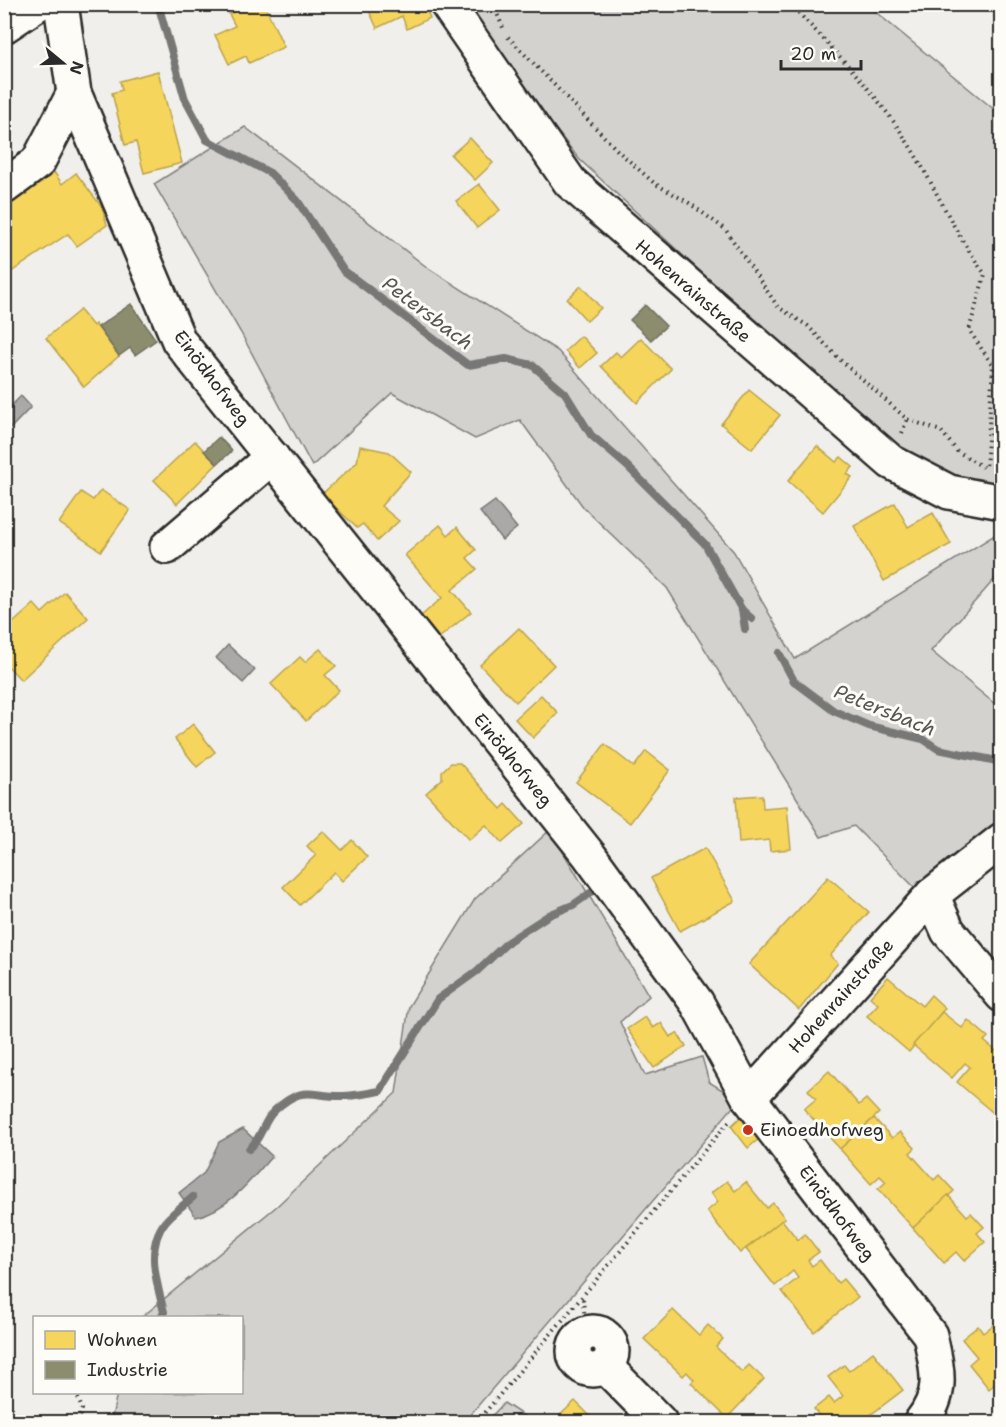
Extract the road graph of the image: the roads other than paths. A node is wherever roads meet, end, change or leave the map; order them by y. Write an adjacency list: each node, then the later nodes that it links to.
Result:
1 (37, 4): 4 (street)
2 (61, 4): 5 (street, Einödhofweg)
3 (447, 4): 8 (street, Hohenrainstraße)
4 (4, 26)
5 (74, 93): 6 (street); 7 (street, Einödhofweg)
6 (4, 187)
7 (272, 458): 9 (street); 13 (street, Einödhofweg)
8 (997, 490)
9 (167, 547)
10 (1000, 843): 11 (street, Hohenrainstraße)
11 (932, 895): 12 (street); 13 (street, Hohenrainstraße)
12 (1002, 995)
13 (749, 1098): 16 (street, Einödhofweg)
14 (586, 1334): 15 (street)
15 (660, 1422)
16 (921, 1422)

